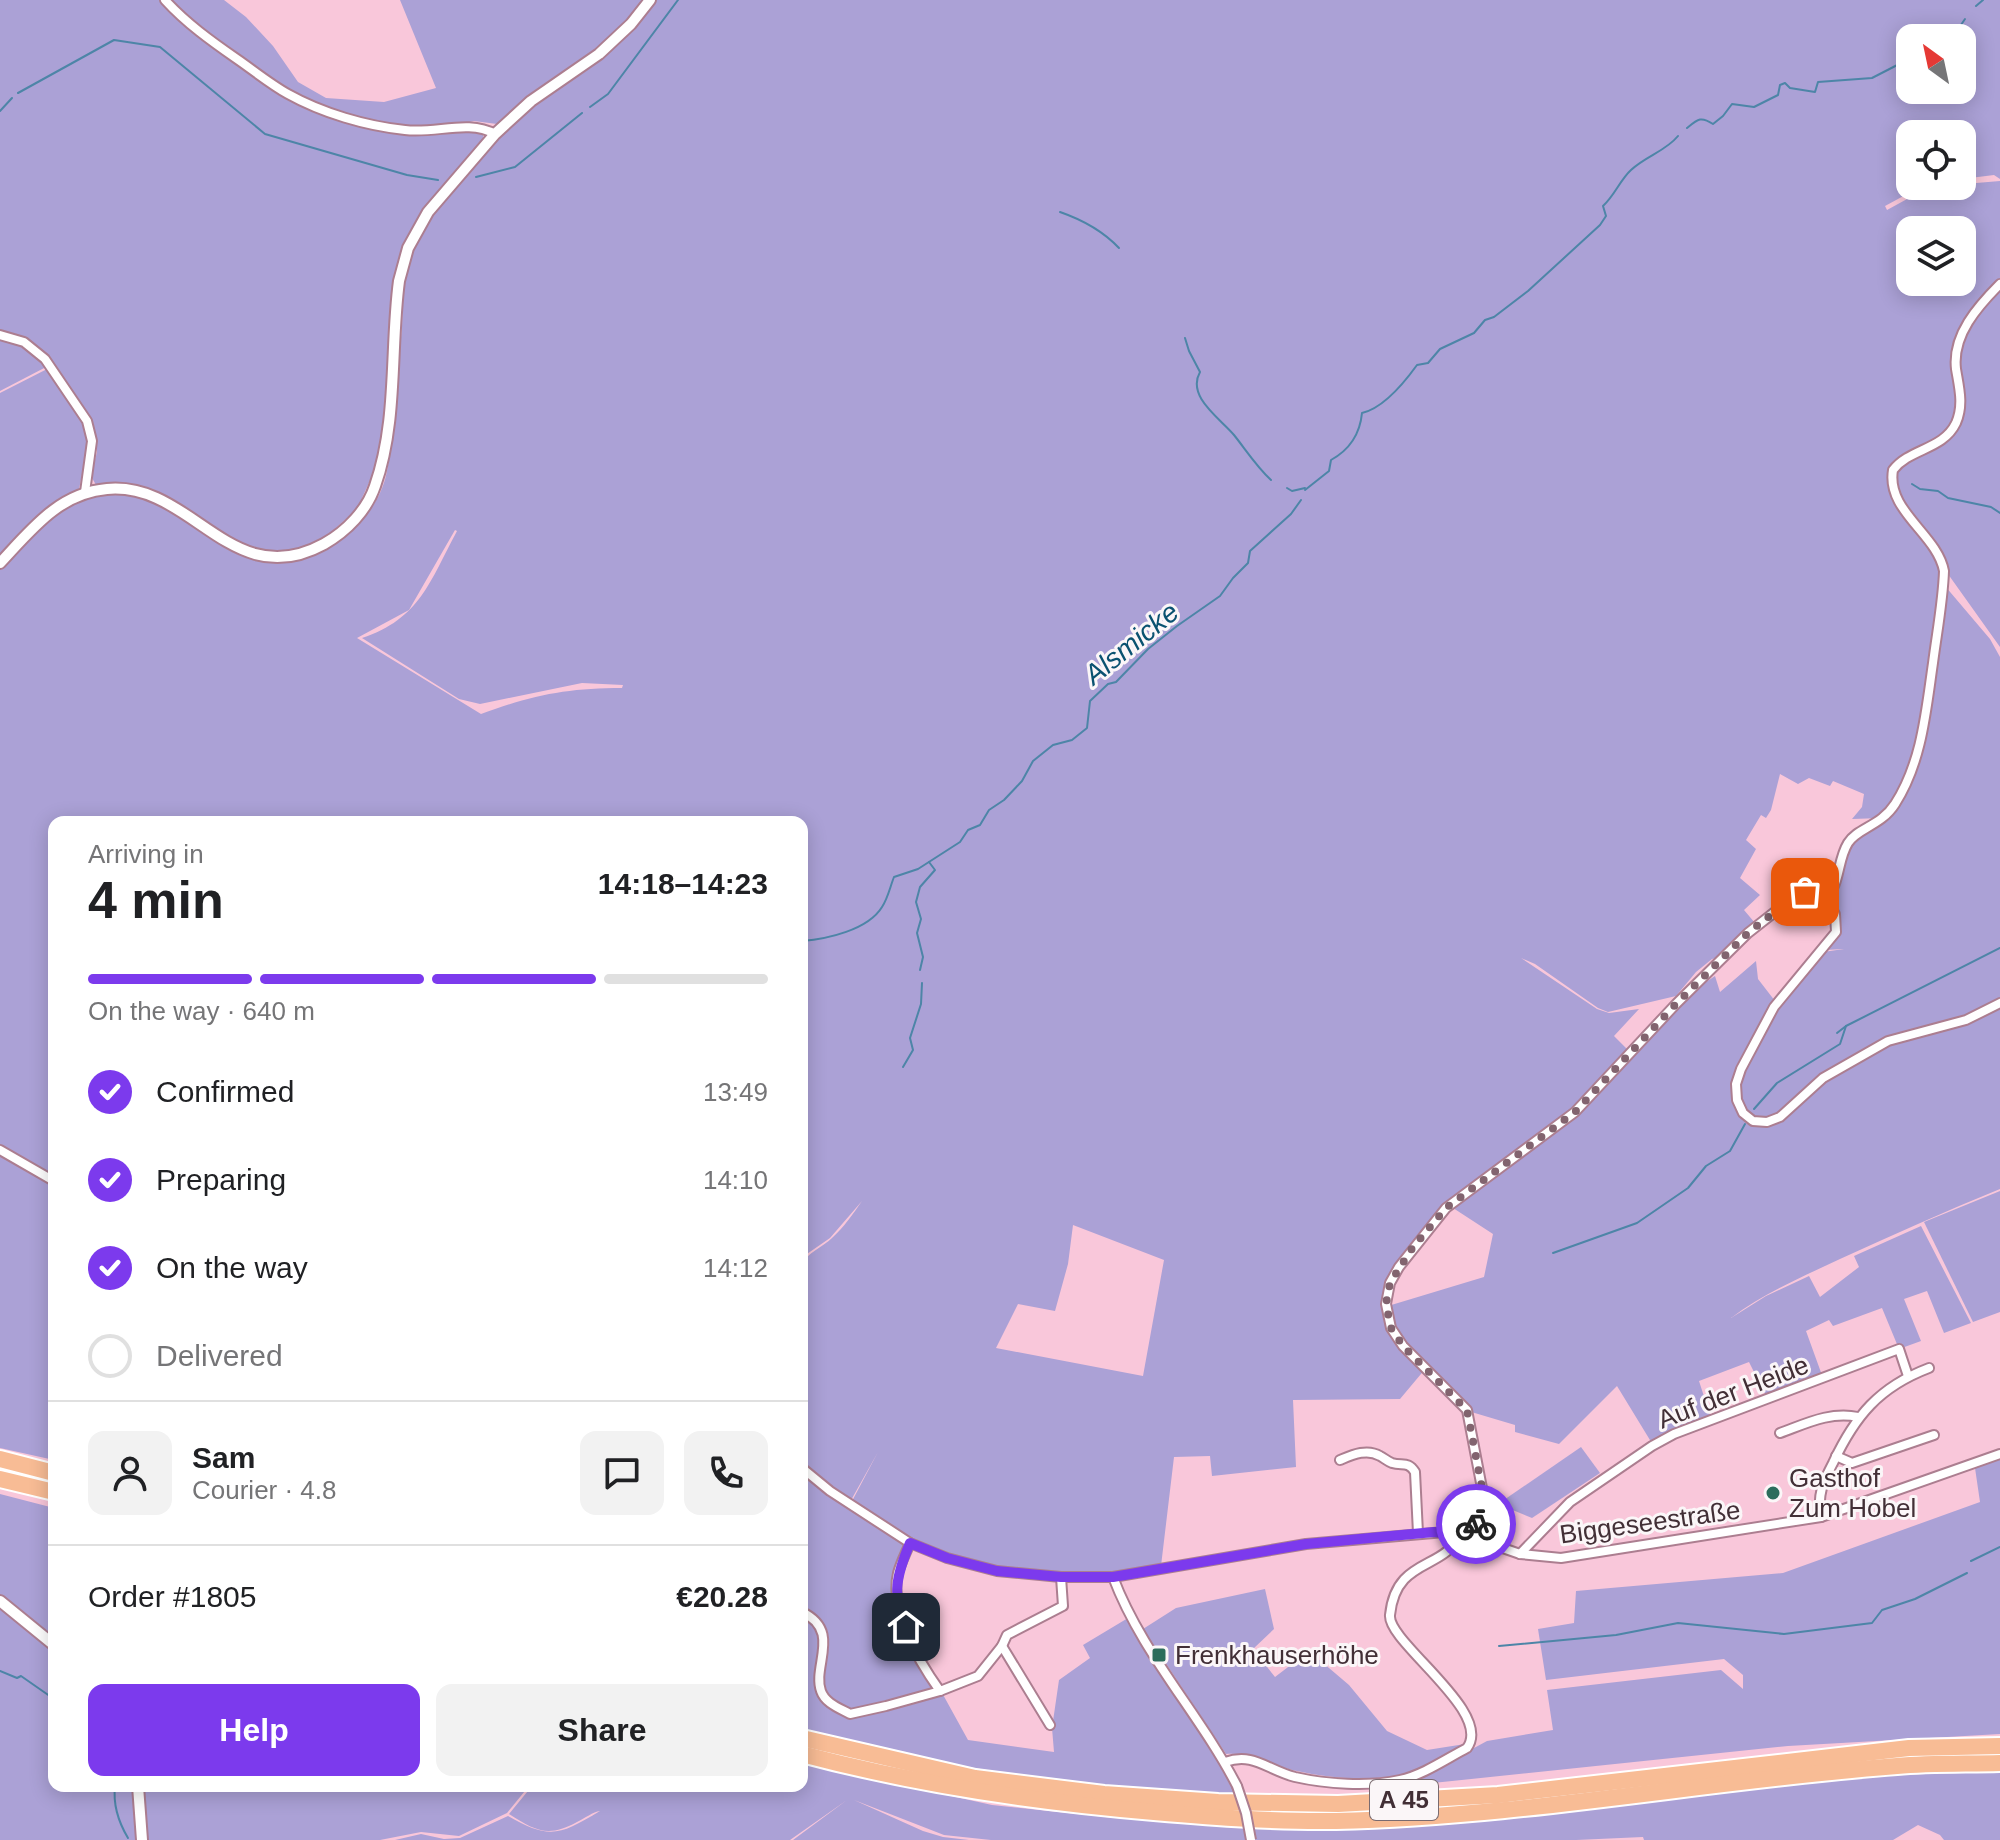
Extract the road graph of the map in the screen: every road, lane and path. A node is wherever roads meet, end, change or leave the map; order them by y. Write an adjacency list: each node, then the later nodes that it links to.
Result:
1 (165, 0): 3 (street)
2 (650, 0): 3 (street)
3 (495, 134): 6 (street)
4 (2000, 284): 8 (street)
5 (0, 335): 6 (street)
6 (85, 492): 7 (street)
7 (0, 563)
8 (1826, 899): 9 (street); 27 (street)
9 (2000, 1003)
10 (0, 1150): 11 (street)
11 (48, 1178)
12 (1929, 1368): 13 (street)
13 (1908, 1376): 14 (street); 29 (street, Auf der Heide)
14 (1858, 1417): 15 (street); 18 (street)
15 (1780, 1433)
16 (1934, 1435): 18 (street)
17 (2000, 1454): 25 (street, Biggeseestraße)
18 (1836, 1456): 25 (street)
19 (0, 1459): 21 (highway)
20 (1340, 1460): 26 (street)
21 (48, 1471)
22 (808, 1473): 28 (street, Biggeseestraße)
23 (0, 1479): 24 (highway)
24 (48, 1491)
25 (1821, 1517): 29 (street, Biggeseestraße)
26 (1418, 1533): 27 (street, Biggeseestraße); 31 (street, Biggeseestraße)
27 (1464, 1535): 29 (street, Biggeseestraße); 41 (street)
28 (910, 1543): 30 (street, Biggeseestraße); 36 (street)
29 (1520, 1554)
30 (1061, 1577): 31 (street, Biggeseestraße); 35 (street)
31 (1113, 1577): 41 (street)
32 (0, 1601): 34 (street)
33 (808, 1617): 36 (street)
34 (48, 1640)
35 (1002, 1646): 36 (street); 37 (street)
36 (940, 1691)
37 (1050, 1725)
38 (808, 1739): 39 (highway, A 45)
39 (2000, 1746)
40 (808, 1756): 42 (highway, A 45)
41 (1225, 1762): 45 (street, bridge)
42 (2000, 1763)
43 (138, 1792): 44 (street)
44 (142, 1840)
45 (1251, 1840)

